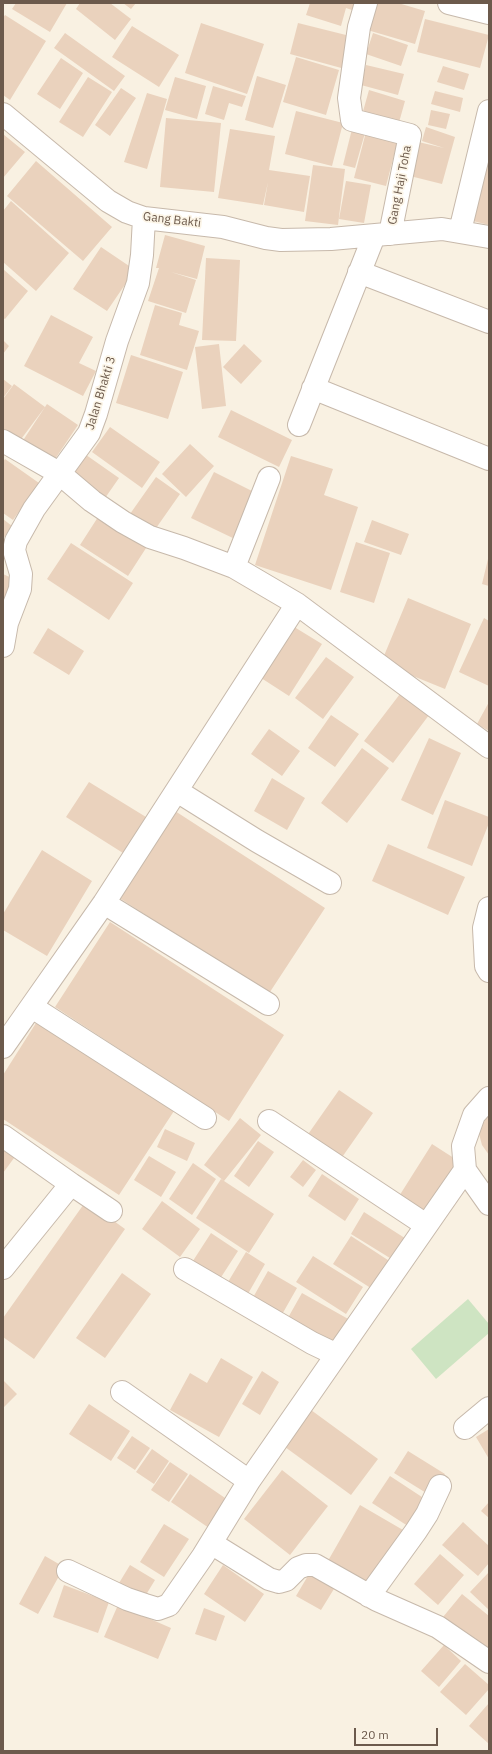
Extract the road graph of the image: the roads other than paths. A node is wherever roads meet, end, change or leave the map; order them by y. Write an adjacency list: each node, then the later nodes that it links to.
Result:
1 (366, 3): 9 (street, Gang Haji Toha)
2 (449, 3): 3 (street)
3 (489, 12)
4 (489, 111): 7 (street)
5 (3, 114): 6 (street, Gang Bakti)
6 (144, 218): 9 (street, Gang Bakti); 16 (street, Jalan Bhakti 3)
7 (462, 223): 8 (street, Gang Bakti); 9 (street, Gang Bakti)
8 (489, 237)
9 (377, 240): 10 (street, Gang Haji Toha)
10 (358, 272): 11 (street); 12 (street, Gang Haji Toha)
11 (489, 322)
12 (313, 388): 13 (street, Gang Haji Toha); 15 (street)
13 (299, 425)
14 (3, 441): 16 (street)
15 (489, 459)
16 (60, 473): 18 (street, Jalan Bhakti 3); 19 (street)
17 (269, 478): 19 (street)
18 (9, 550): 21 (street)
19 (234, 567): 20 (street)
20 (297, 604): 22 (street); 23 (street)
21 (3, 646)
22 (489, 747)
23 (177, 791): 24 (street); 25 (street)
24 (330, 883)
25 (104, 902): 28 (street); 29 (street)
26 (489, 908): 27 (street)
27 (489, 972)
28 (268, 1004)
29 (32, 1007): 30 (street); 32 (street)
30 (3, 1046)
31 (489, 1098): 35 (street)
32 (205, 1118)
33 (269, 1121): 39 (street)
34 (3, 1136): 36 (street)
35 (465, 1170): 37 (street); 39 (street)
36 (71, 1184): 38 (street); 40 (street)
37 (489, 1204)
38 (111, 1211)
39 (426, 1225): 42 (street)
40 (3, 1268)
41 (185, 1269): 42 (street)
42 (335, 1354): 46 (street)
43 (122, 1392): 46 (street)
44 (489, 1408): 45 (street)
45 (465, 1428)
46 (248, 1481): 48 (street)
47 (440, 1486): 50 (street)
48 (211, 1543): 49 (street); 50 (street)
49 (68, 1571)
50 (369, 1596): 51 (street)
51 (489, 1662)

